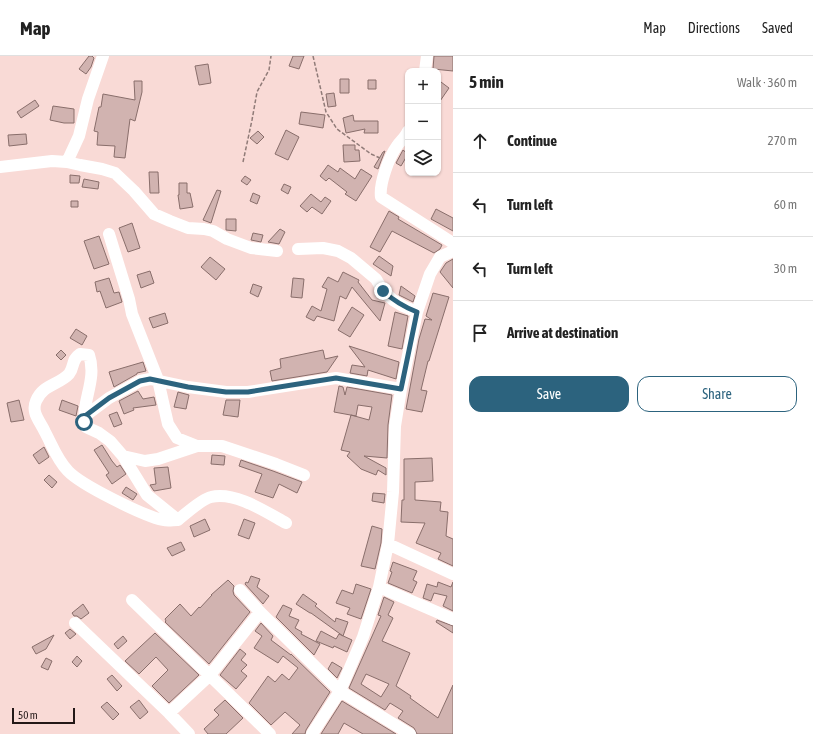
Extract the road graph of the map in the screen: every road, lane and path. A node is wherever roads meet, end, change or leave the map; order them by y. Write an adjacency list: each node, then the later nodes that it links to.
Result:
1 (103, 56): 7 (street)
2 (271, 56): 8 (path)
3 (313, 56): 9 (path)
4 (427, 56): 5 (street)
5 (425, 68)
6 (405, 135): 9 (street)
7 (67, 162): 10 (street); 14 (street)
8 (242, 162)
9 (388, 162): 12 (street)
10 (0, 166)
11 (109, 234): 17 (street)
12 (453, 243)
13 (298, 249): 16 (street)
14 (277, 251)
15 (453, 251): 16 (street)
16 (417, 312): 18 (street)
17 (158, 380): 18 (street); 19 (street); 20 (street)
18 (401, 389): 25 (street)
19 (85, 416): 21 (street); 23 (street)
20 (197, 446): 21 (street); 22 (street)
21 (123, 456): 23 (street)
22 (304, 475)
23 (178, 520): 24 (street)
24 (286, 524)
25 (388, 544): 26 (street); 27 (street)
26 (453, 574)
27 (379, 587): 31 (street); 34 (street)
28 (240, 590): 30 (street)
29 (132, 600): 33 (street)
30 (260, 612): 33 (street); 34 (street)
31 (453, 619)
32 (74, 623): 35 (street)
33 (210, 675): 35 (street); 37 (street)
34 (340, 691): 38 (street); 39 (street)
35 (169, 713): 36 (street)
36 (189, 734)
37 (270, 734)
38 (312, 734)
39 (410, 734)

